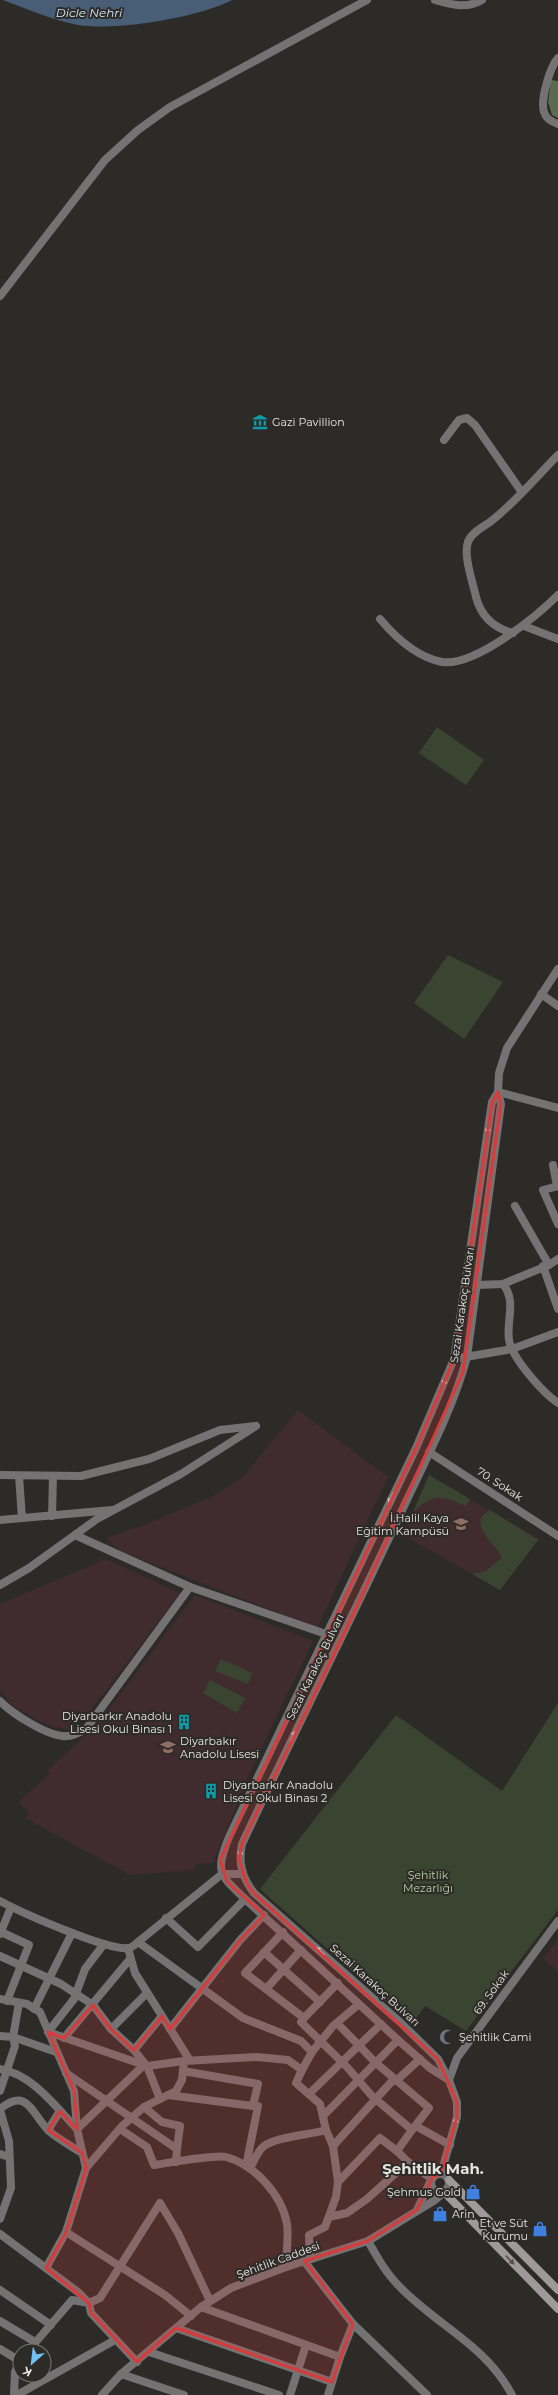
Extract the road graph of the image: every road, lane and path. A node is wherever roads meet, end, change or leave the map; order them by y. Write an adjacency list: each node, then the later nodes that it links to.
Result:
1 (367, 0): 7 (street)
2 (435, 0): 3 (street)
3 (482, 0)
4 (558, 58): 5 (street)
5 (555, 71): 6 (street)
6 (558, 124)
7 (0, 296)
8 (444, 440): 10 (street)
9 (558, 455): 10 (street)
10 (521, 491): 14 (street)
11 (558, 595): 13 (street)
12 (380, 619): 14 (street)
13 (524, 626): 14 (street); 15 (street)
14 (513, 633)
15 (558, 639)
16 (558, 969): 17 (street)
17 (541, 994): 18 (street); 19 (street)
18 (558, 1006)
19 (498, 1092): 20 (street); 28 (street, Sezai Karakoç Bulvarı); 33 (street, one-way to 33)
20 (558, 1108)
21 (553, 1165): 22 (street)
22 (558, 1186): 24 (street)
23 (515, 1206): 26 (street)
24 (558, 1224)
25 (558, 1259): 26 (street)
26 (546, 1266): 27 (street); 29 (street)
27 (503, 1284): 28 (street); 31 (street)
28 (477, 1285): 32 (street, Sezai Karakoç Bulvarı)
29 (558, 1309)
30 (558, 1332): 31 (street)
31 (512, 1349): 32 (street); 34 (street)
32 (467, 1357): 33 (street); 35 (street, Sezai Karakoç Bulvarı)
33 (454, 1359): 47 (street, one-way to 47)
34 (558, 1403)
35 (429, 1452): 43 (street, 70. Sokak); 50 (street, Sezai Karakoç Bulvarı, one-way to 35)
36 (0, 1475): 37 (street)
37 (18, 1476): 38 (street); 41 (street)
38 (53, 1476): 39 (street); 40 (street)
39 (119, 1509): 40 (street); 44 (street)
40 (52, 1516): 41 (street)
41 (22, 1518): 42 (street)
42 (0, 1520)
43 (557, 1533)
44 (75, 1535): 45 (street); 46 (street)
45 (0, 1585)
46 (190, 1587): 47 (street); 48 (street)
47 (326, 1634): 49 (street)
48 (0, 1701)
49 (222, 1874): 50 (street); 51 (street); 55 (street)
50 (243, 1874): 107 (street, Sezai Karakoç Bulvarı, one-way to 50)
51 (245, 1899): 54 (street); 55 (street)
52 (0, 1901): 53 (street)
53 (11, 1907): 58 (street); 59 (street)
54 (264, 1915): 57 (street); 71 (street)
55 (166, 1918): 60 (street)
56 (558, 1921): 107 (street, 69. Sokak)
57 (283, 1932): 63 (street); 64 (street)
58 (0, 1933): 67 (street)
59 (72, 1933): 61 (street); 69 (street)
60 (138, 1942): 62 (street); 71 (street)
61 (104, 1944): 62 (street); 74 (street)
62 (128, 1948): 66 (street)
63 (301, 1950): 68 (street); 70 (street)
64 (264, 1952): 68 (street); 72 (street)
65 (0, 1956): 67 (street)
66 (130, 1959): 73 (street); 79 (street)
67 (20, 1966): 69 (street); 75 (street)
68 (284, 1969): 72 (street); 76 (street)
69 (47, 1978): 74 (street); 80 (street)
70 (338, 1983): 76 (street); 78 (street)
71 (203, 1989): 85 (street); 96 (street)
72 (266, 1989): 82 (street)
73 (147, 1993): 81 (street); 86 (street)
74 (76, 1994): 79 (street); 87 (street)
75 (3, 2000): 77 (street)
76 (320, 2002): 82 (street)
77 (19, 2003): 80 (street); 89 (street)
78 (359, 2004): 83 (street); 84 (street)
79 (93, 2005): 86 (street); 90 (street)
80 (34, 2009): 87 (street)
81 (162, 2016): 85 (street); 94 (street)
82 (304, 2018): 91 (street)
83 (337, 2023): 91 (street); 93 (street)
84 (380, 2024): 92 (street); 93 (street)
85 (170, 2028): 98 (street)
86 (111, 2030): 94 (street)
87 (48, 2032): 90 (street); 95 (street)
88 (0, 2036): 89 (street)
89 (13, 2037): 95 (street); 102 (street)
90 (64, 2038): 101 (street)
91 (322, 2040): 96 (street); 99 (street)
92 (398, 2040): 97 (street); 100 (street)
93 (358, 2044): 99 (street); 100 (street)
94 (134, 2050): 101 (street)
95 (56, 2052): 105 (street)
96 (312, 2052): 103 (street)
97 (420, 2059): 106 (street); 107 (street)
98 (186, 2060): 101 (street); 103 (street); 104 (street)
99 (343, 2062): 108 (street); 110 (street)
100 (376, 2063): 106 (street); 108 (street)
101 (146, 2065): 112 (street); 114 (street)
102 (3, 2070): 109 (street); 118 (street)
103 (302, 2070): 110 (street)
104 (183, 2071): 111 (street); 115 (street)
105 (65, 2072): 114 (street); 123 (street)
106 (395, 2080): 113 (street); 122 (street)
107 (449, 2080): 126 (street, Sezai Karakoç Bulvarı, one-way to 107)
108 (359, 2081): 113 (street); 119 (street)
109 (0, 2091)
110 (309, 2094): 119 (street)
111 (168, 2095): 112 (street); 115 (street)
112 (160, 2099): 116 (street)
113 (375, 2099): 122 (street); 127 (street)
114 (107, 2102): 120 (street); 123 (street)
115 (253, 2106): 135 (street)
116 (144, 2107): 120 (street); 128 (street)
117 (0, 2109): 124 (street); 132 (street)
118 (60, 2111): 123 (street); 124 (street)
119 (323, 2116): 125 (street)
120 (131, 2118): 121 (street); 128 (street)
121 (120, 2128): 133 (street); 136 (street)
122 (414, 2128): 126 (street); 129 (street)
123 (77, 2129): 130 (street)
124 (48, 2130): 130 (street)
125 (326, 2130): 127 (street); 135 (street)
126 (450, 2145): 137 (street, Sezai Karakoç Bulvarı)
127 (333, 2146): 140 (street)
128 (177, 2149): 133 (street)
129 (397, 2152): 134 (street); 140 (street)
130 (82, 2153): 136 (street)
131 (0, 2154): 132 (street)
132 (9, 2157): 142 (street)
133 (176, 2162): 135 (street)
134 (408, 2162): 138 (street); 144 (street)
135 (248, 2167): 151 (street)
136 (86, 2168): 146 (street)
137 (441, 2174): 138 (street); 139 (street)
138 (431, 2180): 141 (street); 143 (street)
139 (449, 2180): 141 (street); 154 (main road)
140 (338, 2182): 144 (street)
141 (444, 2192): 143 (street, Şehitlik Caddesi); 158 (main road, one-way to 158)
142 (3, 2199): 145 (street)
143 (417, 2210): 148 (street, Şehitlik Caddesi)
144 (329, 2217): 149 (street)
145 (0, 2219)
146 (66, 2232): 150 (street); 152 (street)
147 (0, 2234): 152 (street)
148 (368, 2240): 149 (street, Şehitlik Caddesi); 183 (street)
149 (307, 2260): 151 (street, Şehitlik Caddesi); 161 (street)
150 (122, 2266): 155 (street); 156 (street); 159 (street)
151 (286, 2267): 155 (street, Şehitlik Caddesi)
152 (46, 2268): 156 (street)
153 (0, 2290): 162 (street)
154 (558, 2290)
155 (210, 2301): 157 (street, Şehitlik Caddesi)
156 (89, 2303): 162 (street); 164 (street)
157 (201, 2307): 159 (street, Şehitlik Caddesi); 166 (street)
158 (558, 2309)
159 (191, 2316): 163 (street, Şehitlik Caddesi)
160 (0, 2321): 165 (street)
161 (353, 2324): 170 (street); 182 (street)
162 (51, 2325): 165 (street)
163 (176, 2328): 168 (street, Şehitlik Caddesi); 172 (street)
164 (115, 2340): 171 (street); 176 (street)
165 (35, 2342)
166 (306, 2345): 170 (street); 172 (street)
167 (0, 2349): 169 (street)
168 (149, 2352): 171 (street, Şehitlik Caddesi); 179 (street)
169 (12, 2356)
170 (340, 2357): 174 (street)
171 (137, 2362): 173 (street, Şehitlik Caddesi)
172 (298, 2371): 174 (street); 180 (street)
173 (121, 2374): 177 (street, Şehitlik Caddesi); 178 (street)
174 (332, 2382): 181 (street)
175 (15, 2383): 176 (street)
176 (15, 2395)
177 (102, 2395)
178 (184, 2395)
179 (279, 2395)
180 (290, 2395)
181 (328, 2395)
182 (427, 2395)
183 (512, 2395)

